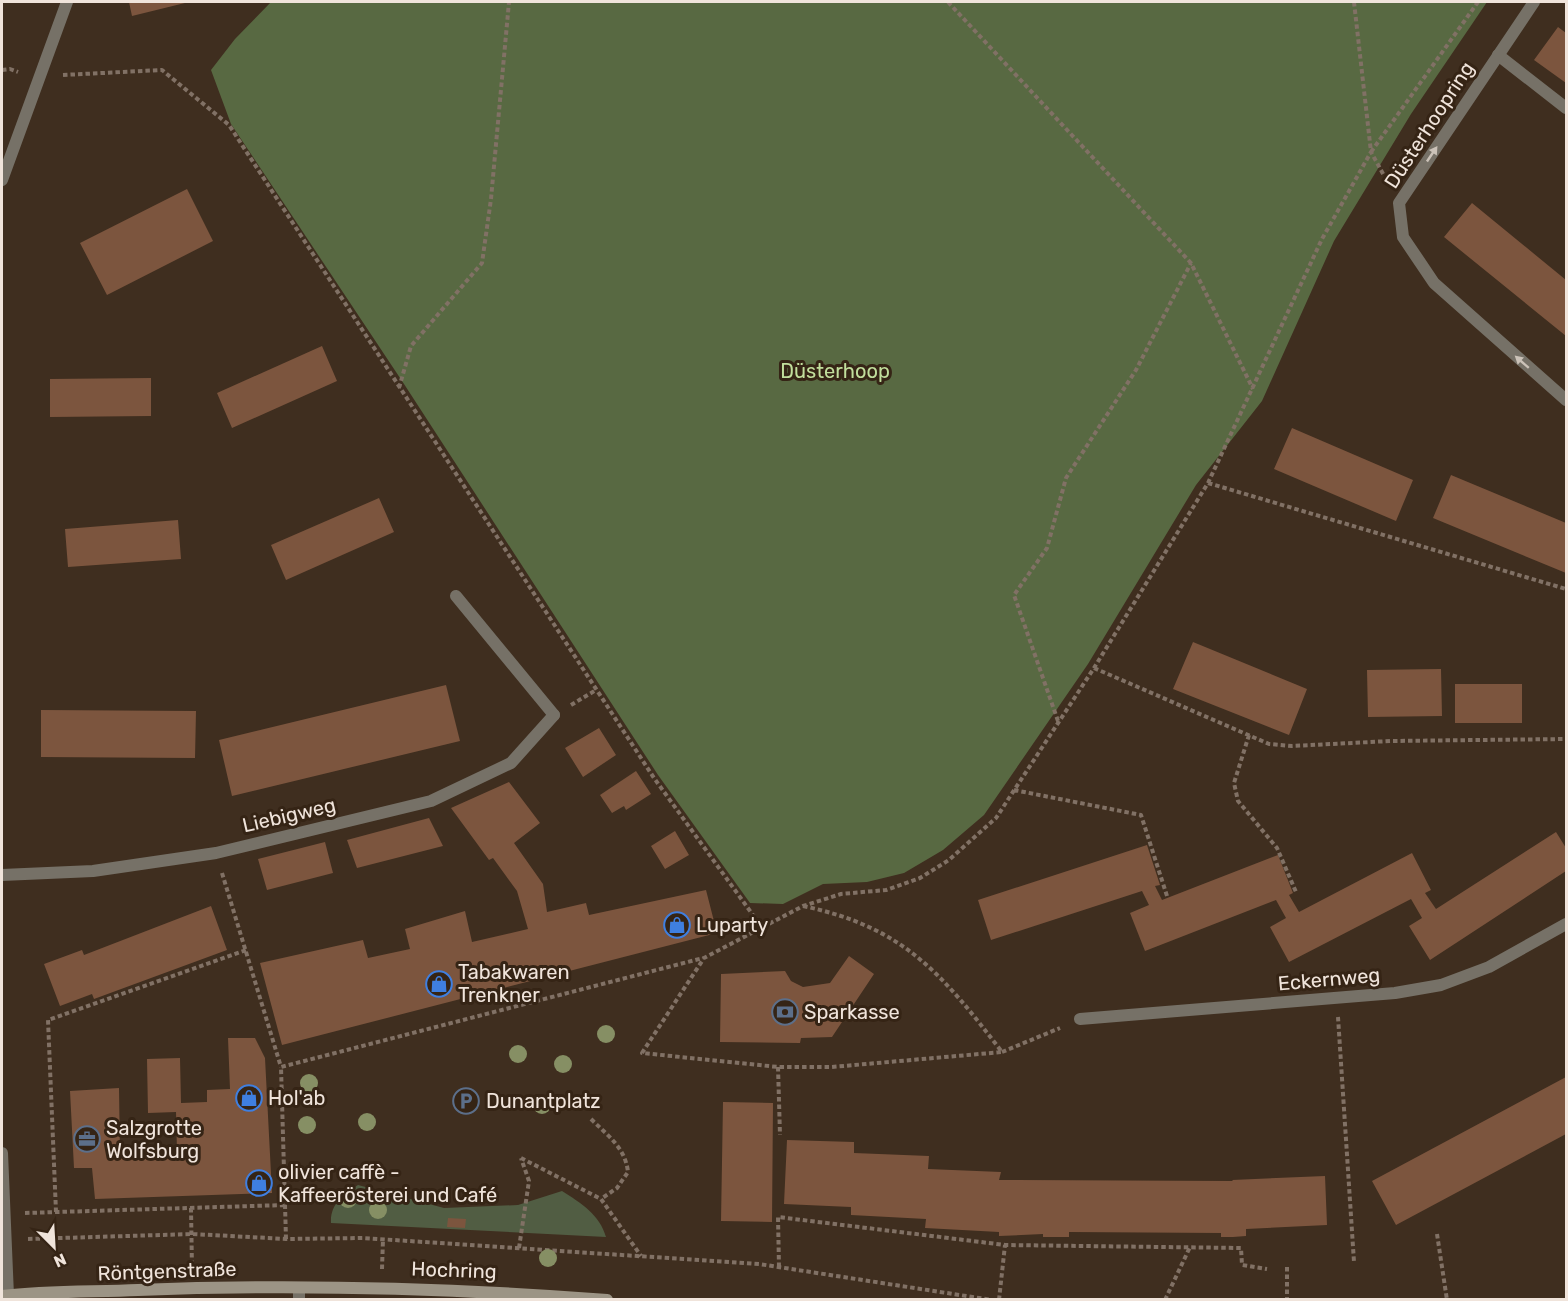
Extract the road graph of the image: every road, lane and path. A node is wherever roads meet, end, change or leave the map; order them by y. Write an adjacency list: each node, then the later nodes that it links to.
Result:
1 (67, 2): 9 (street)
2 (509, 2): 15 (path)
3 (948, 2): 14 (path)
4 (1354, 2): 11 (path)
5 (1478, 2): 11 (path)
6 (1534, 2): 7 (street, Düsterhoopring)
7 (1498, 56): 10 (street, Düsterhoopring); 13 (street, Düsterhoopring, one-way to 7)
8 (2, 70): 9 (path)
9 (39, 77): 12 (street); 15 (path)
10 (1566, 108)
11 (1371, 152): 13 (path); 16 (path)
12 (2, 180)
13 (1399, 202): 17 (street, Düsterhoopring, one-way to 13)
14 (1191, 263): 16 (path); 22 (path)
15 (399, 389): 32 (path)
16 (1253, 390): 18 (path)
17 (1566, 400)
18 (1208, 483): 19 (path); 21 (path)
19 (1566, 589)
20 (456, 596): 26 (street, Liebigweg)
21 (1094, 668): 22 (path); 23 (path)
22 (1058, 721): 25 (path)
23 (1249, 735): 24 (path); 28 (path)
24 (1566, 739)
25 (1014, 790): 29 (path); 30 (path)
26 (216, 853): 27 (street, Liebigweg); 33 (path)
27 (2, 874)
28 (1296, 892)
29 (1167, 896)
30 (803, 906): 32 (path); 37 (path)
31 (1566, 924): 35 (street, Eckernweg)
32 (763, 929): 34 (path)
33 (246, 950): 38 (path); 46 (path)
34 (704, 958): 38 (path); 39 (path)
35 (1337, 998): 36 (street, Eckernweg); 56 (path)
36 (1080, 1019): 37 (path)
37 (1002, 1052): 39 (path)
38 (282, 1066): 44 (path)
39 (778, 1067): 41 (path)
40 (591, 1119): 43 (path)
41 (780, 1135)
42 (2, 1153): 47 (street)
43 (601, 1199): 54 (path); 55 (path)
44 (285, 1205): 45 (path); 51 (path)
45 (191, 1208): 46 (path); 48 (path)
46 (56, 1212): 47 (path)
47 (4, 1214): 50 (street)
48 (193, 1234): 50 (path); 51 (path); 60 (path)
49 (1437, 1234): 68 (path)
50 (5, 1239): 62 (street)
51 (286, 1239): 54 (path)
52 (1005, 1245): 53 (path); 57 (path); 65 (path)
53 (1190, 1247): 59 (path); 66 (path)
54 (519, 1248): 55 (path)
55 (641, 1256): 57 (path)
56 (1354, 1262)
57 (778, 1267): 64 (path)
58 (1287, 1267): 67 (path)
59 (1266, 1269)
60 (192, 1288): 61 (street, Röntgenstraße); 62 (street, Röntgenstraße)
61 (299, 1294): 63 (street, Hochring)
62 (5, 1296)
63 (607, 1299)
64 (992, 1299)
65 (999, 1299)
66 (1165, 1299)
67 (1287, 1299)
68 (1447, 1299)

